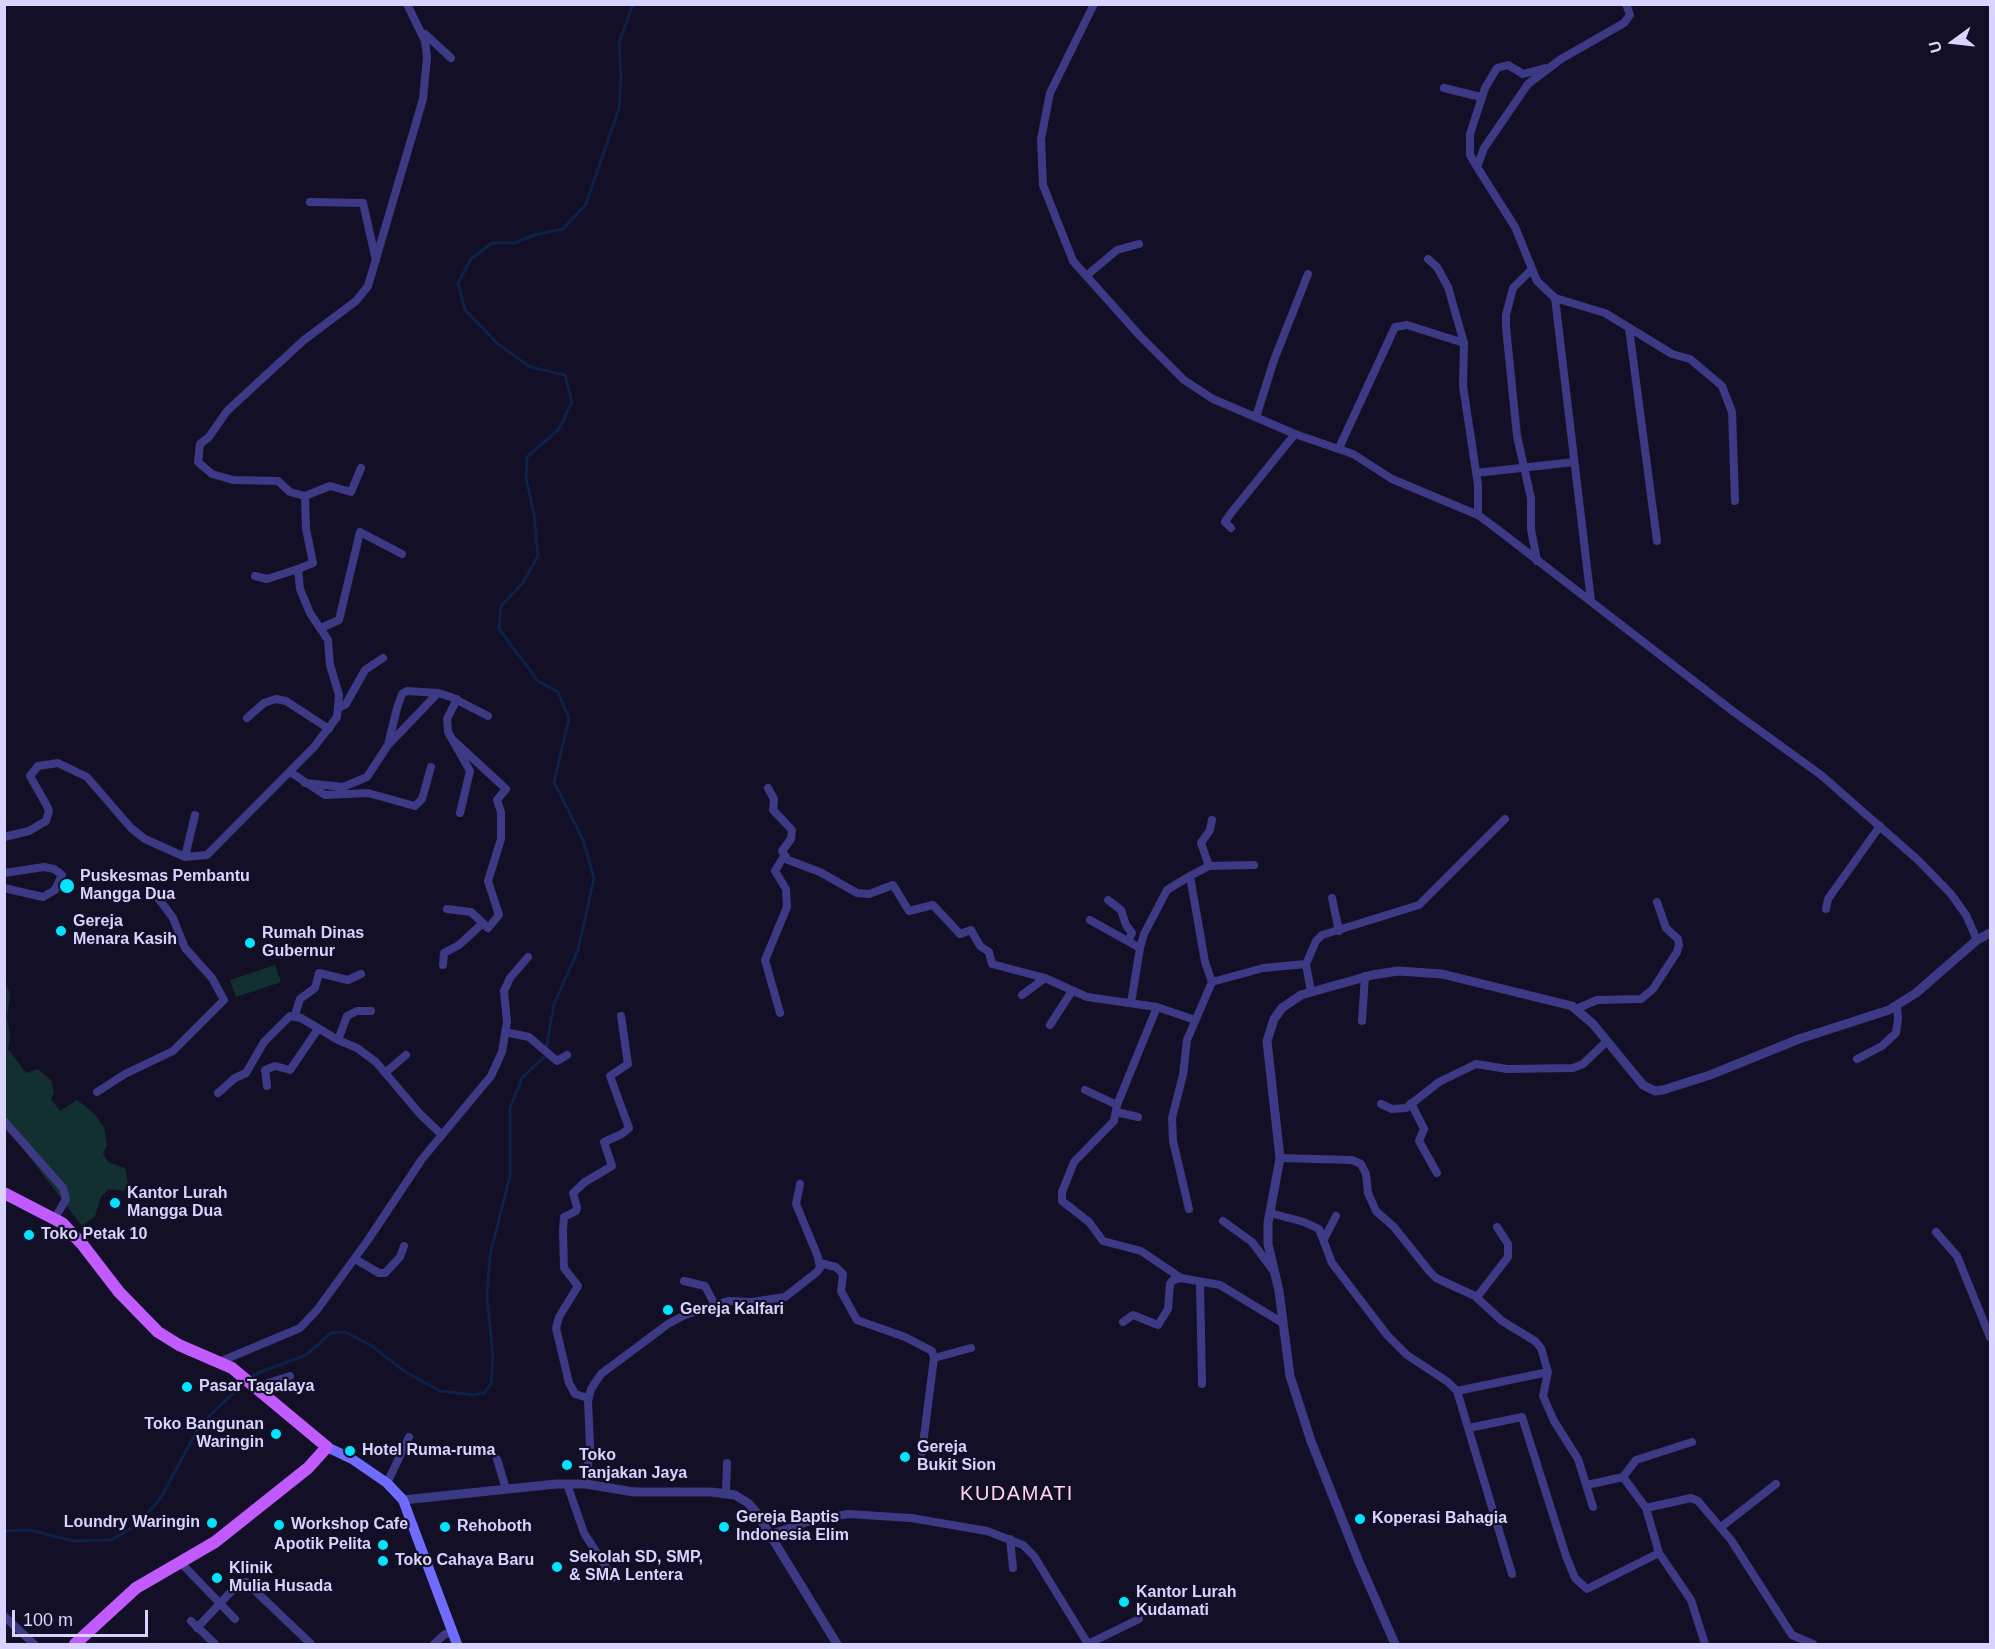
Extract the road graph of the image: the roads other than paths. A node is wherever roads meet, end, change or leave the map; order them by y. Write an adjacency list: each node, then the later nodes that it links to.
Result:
1 (407, 4): 4 (street)
2 (1094, 4): 16 (street)
3 (1626, 4): 6 (street)
4 (422, 31): 5 (street); 13 (street)
5 (451, 58)
6 (1550, 67): 8 (street); 9 (street)
7 (1444, 88): 8 (street)
8 (1481, 97): 9 (street)
9 (1477, 167): 14 (street)
10 (310, 202): 13 (street)
11 (1139, 244): 16 (street)
12 (1428, 260): 19 (street)
13 (376, 261): 27 (street)
14 (1532, 269): 17 (street); 24 (street)
15 (1308, 274): 20 (street)
16 (1086, 276): 20 (street)
17 (1554, 298): 18 (street); 23 (street)
18 (1629, 328): 28 (street); 31 (street)
19 (1464, 343): 22 (street); 26 (street)
20 (1256, 417): 21 (street)
21 (1295, 434): 22 (street); 30 (street)
22 (1339, 448): 29 (street)
23 (1574, 462): 24 (street); 36 (street)
24 (1524, 466): 26 (street); 33 (street)
25 (361, 468): 27 (street)
26 (1476, 473): 29 (street)
27 (304, 496): 34 (street)
28 (1735, 501)
29 (1478, 515): 33 (street)
30 (1231, 528)
31 (1657, 541)
32 (402, 554): 37 (street)
33 (1537, 561): 36 (street)
34 (298, 569): 35 (street); 37 (street)
35 (255, 576)
36 (1592, 601): 55 (street)
37 (321, 628): 41 (street)
38 (383, 658): 41 (street)
39 (438, 693): 40 (street); 46 (street); 46 (street)
40 (457, 699): 42 (street); 45 (street)
41 (339, 708): 44 (street)
42 (488, 716)
43 (247, 718): 44 (street)
44 (329, 729): 48 (street)
45 (453, 740): 51 (street); 71 (street)
46 (388, 745): 49 (street)
47 (431, 767): 49 (street)
48 (290, 772): 49 (street); 58 (street)
49 (305, 783)
50 (768, 788): 57 (street)
51 (460, 813)
52 (195, 815): 58 (street)
53 (1505, 819): 72 (street)
54 (1212, 820): 60 (street)
55 (1880, 826): 69 (street); 74 (street)
56 (4, 837): 58 (street)
57 (784, 856): 82 (street); 92 (street)
58 (185, 857)
59 (1254, 865): 60 (street)
60 (1209, 866): 62 (street)
61 (4, 873): 63 (street)
62 (1190, 876): 76 (street); 83 (street)
63 (4, 888)
64 (153, 891): 108 (street)
65 (1332, 898): 72 (street)
66 (1108, 900): 75 (street)
67 (1657, 902): 90 (street)
68 (447, 909): 71 (street)
69 (1826, 909)
70 (1090, 920): 75 (street)
71 (482, 924): 79 (street)
72 (1339, 931): 78 (street)
73 (1990, 933): 74 (street)
74 (1977, 940): 88 (street)
75 (1128, 941): 76 (street)
76 (1140, 948): 87 (street)
77 (528, 957): 99 (street)
78 (1306, 964): 83 (street); 85 (street)
79 (443, 965)
80 (361, 975): 93 (street)
81 (1365, 976): 85 (street); 90 (street); 96 (street)
82 (1045, 978): 84 (street); 86 (street)
83 (1212, 982): 95 (street)
84 (1072, 991): 87 (street); 97 (street)
85 (1311, 992): 116 (street)
86 (1022, 995)
87 (1131, 1003): 89 (street)
88 (1897, 1006): 101 (street); 104 (street)
89 (1157, 1007): 95 (street); 112 (street)
90 (1576, 1009): 101 (street)
91 (371, 1011): 100 (street)
92 (780, 1013)
93 (295, 1015): 98 (street); 109 (street)
94 (621, 1016): 148 (street)
95 (1195, 1020): 120 (street)
96 (1362, 1021)
97 (1050, 1025)
98 (318, 1029): 100 (street); 106 (street)
99 (505, 1032): 103 (street); 115 (street)
100 (338, 1040): 105 (street)
101 (1607, 1041): 110 (street)
102 (406, 1055): 105 (street)
103 (567, 1055)
104 (1857, 1059)
105 (386, 1072): 115 (street)
106 (267, 1086)
107 (1085, 1090): 112 (street)
108 (97, 1092)
109 (218, 1093)
110 (1411, 1103): 111 (street); 117 (street)
111 (1381, 1104)
112 (1117, 1109): 113 (street); 132 (street)
113 (1138, 1117)
114 (4, 1121): 123 (street)
115 (442, 1135): 129 (street)
116 (1280, 1158): 121 (street); 135 (street)
117 (1437, 1173)
118 (800, 1184): 130 (street)
119 (4, 1193): 123 (main road)
120 (1189, 1209)
121 (1270, 1213): 127 (street); 131 (street)
122 (1335, 1216): 127 (street)
123 (55, 1218): 142 (main road)
124 (1222, 1221): 131 (street)
125 (1497, 1227): 135 (street)
126 (1936, 1232): 139 (street)
127 (1324, 1239): 147 (street)
128 (404, 1246): 129 (street)
129 (354, 1259): 142 (street)
130 (820, 1263): 136 (street); 141 (street)
131 (1272, 1269): 138 (street)
132 (1181, 1278): 134 (street); 137 (street)
133 (684, 1281): 136 (street)
134 (1200, 1282): 138 (street); 145 (street)
135 (1477, 1297): 143 (street)
136 (714, 1303): 148 (street)
137 (1123, 1322)
138 (1281, 1322): 190 (street)
139 (1990, 1337)
140 (971, 1348): 141 (street)
141 (934, 1358): 153 (street)
142 (219, 1362): 146 (main road)
143 (1548, 1372): 147 (street); 161 (street)
144 (290, 1376): 146 (street)
145 (1202, 1383)
146 (259, 1391): 152 (main road)
147 (1456, 1391): 149 (street)
148 (588, 1398): 159 (street)
149 (1469, 1428): 170 (street); 173 (street)
150 (409, 1437): 157 (street)
151 (1692, 1442): 156 (street)
152 (327, 1447): 157 (main road); 171 (main road)
153 (922, 1452)
154 (497, 1459): 162 (street)
155 (727, 1463): 163 (street)
156 (1623, 1477): 161 (street); 166 (street)
157 (387, 1484): 164 (main road)
158 (567, 1484): 159 (street); 162 (street); 174 (street)
159 (586, 1484): 163 (street)
160 (1776, 1484): 167 (street)
161 (1587, 1485): 165 (street)
162 (506, 1489): 164 (street)
163 (726, 1493): 168 (street)
164 (403, 1500): 181 (main road)
165 (1593, 1507)
166 (1646, 1508): 167 (street); 170 (street)
167 (1721, 1527): 182 (street)
168 (771, 1534): 169 (street); 189 (street)
169 (1010, 1539): 172 (street); 178 (street)
170 (1659, 1553): 191 (street)
171 (181, 1563): 175 (street); 184 (main road)
172 (1013, 1568)
173 (1512, 1574)
174 (613, 1578)
175 (219, 1603): 177 (street); 180 (street); 186 (street)
176 (4, 1616): 183 (street)
177 (235, 1619)
178 (1139, 1619)
179 (191, 1621): 180 (street)
180 (197, 1628): 185 (street)
181 (453, 1634): 187 (street); 188 (main road)
182 (1803, 1643): 192 (street)
183 (34, 1644)
184 (75, 1644)
185 (215, 1644)
186 (311, 1644)
187 (434, 1644)
188 (458, 1644)
189 (837, 1644)
190 (1395, 1644)
191 (1705, 1644)
192 (1813, 1644)

